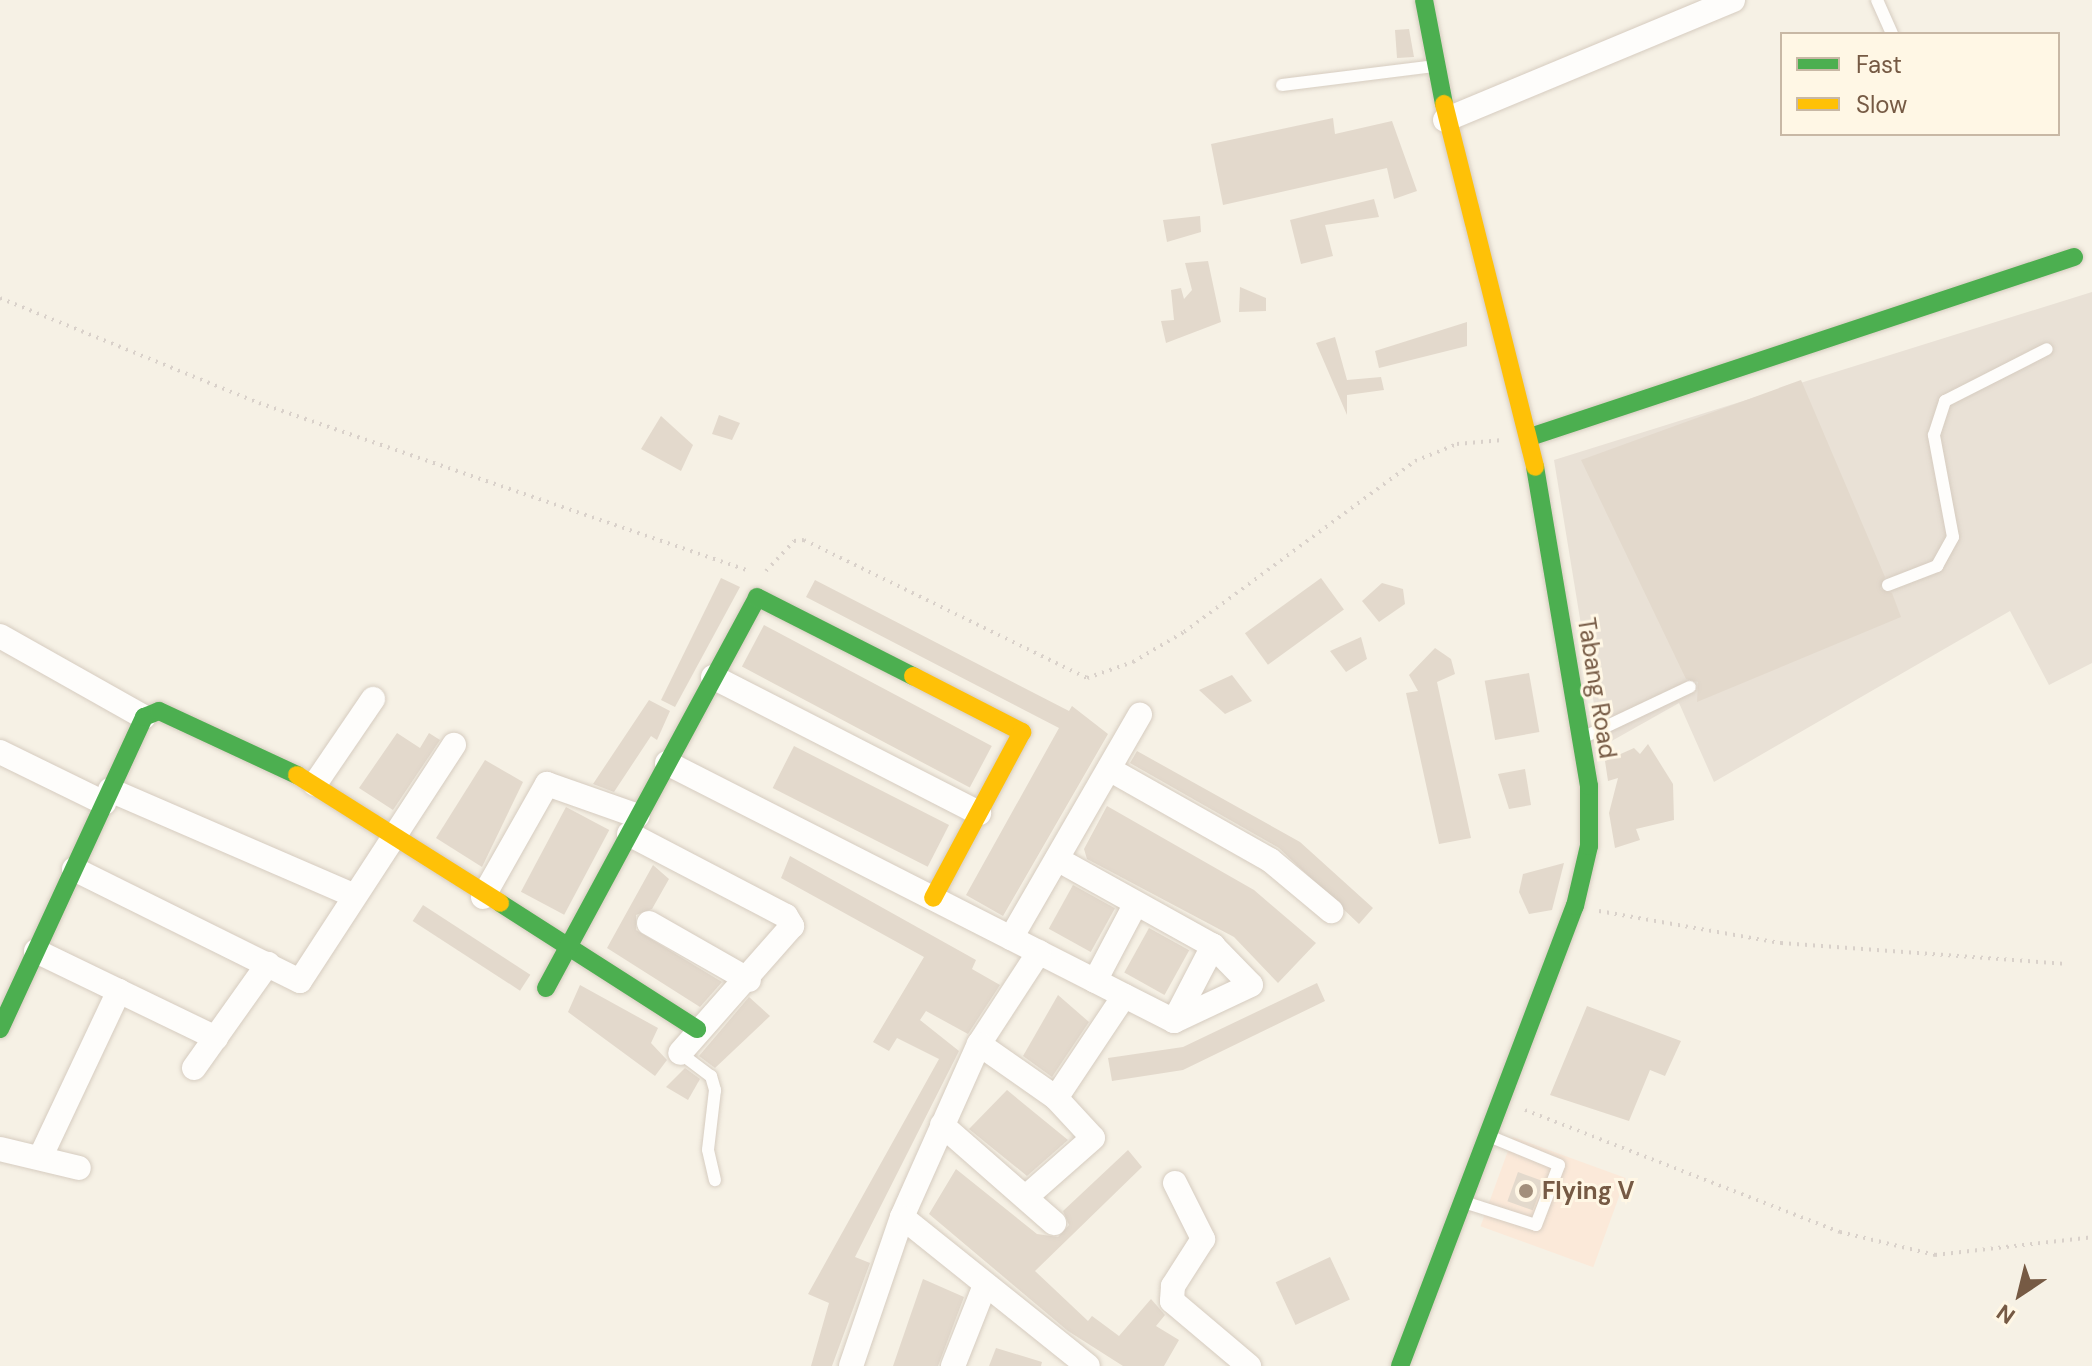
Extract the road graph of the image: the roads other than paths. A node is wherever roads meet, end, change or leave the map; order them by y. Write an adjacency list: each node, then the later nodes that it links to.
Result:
1 (1424, 0): 5 (street, Tabang Road)
2 (1733, 0): 7 (street)
3 (1877, 0): 4 (lane)
4 (1891, 32)
5 (1434, 66): 6 (lane); 7 (street, Tabang Road)
6 (1282, 85)
7 (1445, 120): 10 (street, Tabang Road)
8 (2074, 257): 10 (street)
9 (2047, 349): 11 (lane)
10 (1530, 437): 18 (street, Tabang Road)
11 (1888, 585)
12 (0, 636): 17 (street)
13 (713, 677): 21 (street); 25 (street); 25 (street)
14 (1690, 687): 18 (lane)
15 (373, 699): 23 (street)
16 (1140, 715): 22 (street)
17 (144, 717): 23 (street); 24 (street)
18 (1581, 738): 56 (street, Tabang Road)
19 (454, 745): 27 (street)
20 (0, 752): 24 (street)
21 (667, 763): 26 (street); 32 (street)
22 (1109, 769): 28 (street); 34 (street)
23 (315, 784): 27 (street)
24 (107, 797): 29 (street); 30 (street)
25 (979, 813): 32 (street)
26 (634, 825): 31 (street); 38 (street); 42 (street)
27 (393, 840): 30 (street); 31 (street)
28 (1057, 859): 33 (street); 36 (street)
29 (74, 869): 39 (street); 41 (street)
30 (353, 895): 41 (street)
31 (483, 897): 38 (street)
32 (933, 898): 36 (street)
33 (1135, 905): 37 (street); 43 (street)
34 (1331, 911)
35 (649, 923): 42 (street)
36 (1011, 938): 40 (street)
37 (1213, 946): 47 (street); 47 (street)
38 (567, 949): 44 (street); 49 (street)
39 (36, 951): 45 (street); 48 (street)
40 (1039, 952): 43 (street); 51 (street)
41 (268, 964): 50 (street)
42 (749, 980): 49 (street)
43 (1095, 981): 46 (street)
44 (546, 988)
45 (119, 991): 50 (street); 58 (street)
46 (1124, 996): 47 (street); 54 (street)
47 (1174, 1021)
48 (0, 1029)
49 (697, 1029): 52 (street)
50 (216, 1038): 53 (street)
51 (979, 1044): 54 (street); 55 (street)
52 (680, 1053): 60 (lane)
53 (194, 1068)
54 (1056, 1098): 62 (street)
55 (942, 1125): 62 (street); 64 (street)
56 (1482, 1134): 63 (street, Tabang Road); 63 (lane)
57 (0, 1149): 58 (street)
58 (40, 1158): 59 (street)
59 (79, 1168)
60 (715, 1180)
61 (1175, 1183): 71 (street)
62 (1026, 1197): 65 (street)
63 (1460, 1200): 72 (street, Tabang Road)
64 (902, 1217): 66 (street); 68 (street)
65 (1054, 1223)
66 (985, 1285): 67 (street); 69 (street)
67 (1058, 1356): 70 (street)
68 (851, 1366)
69 (953, 1366)
70 (1088, 1366)
71 (1249, 1366)
72 (1400, 1366)

